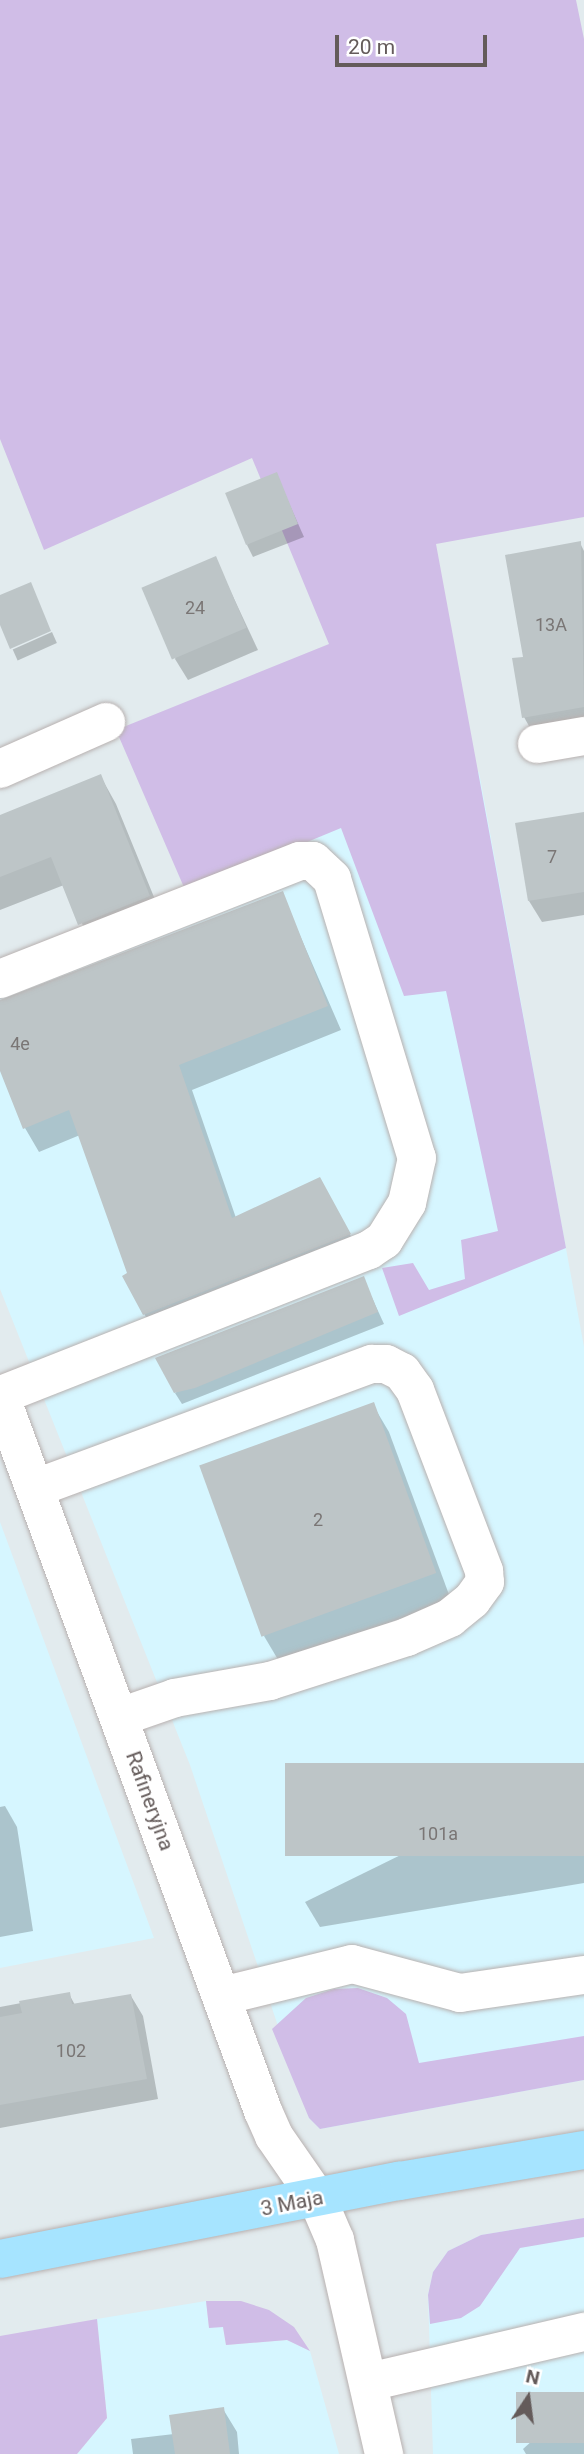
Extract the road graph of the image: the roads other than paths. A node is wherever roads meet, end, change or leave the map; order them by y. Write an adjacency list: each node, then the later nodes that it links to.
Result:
1 (106, 722): 4 (street)
2 (584, 736): 3 (street)
3 (537, 744)
4 (0, 769)
5 (0, 979): 6 (street)
6 (0, 1395): 7 (street, Rafineryjna)
7 (36, 1488): 8 (street, Rafineryjna); 8 (street)
8 (120, 1717): 10 (street, Rafineryjna)
9 (584, 1975): 10 (street)
10 (222, 1996): 12 (street, Rafineryjna)
11 (584, 2150): 12 (main road, 3 Maja)
12 (317, 2198): 13 (main road, 3 Maja); 15 (street, Rafineryjna)
13 (0, 2259)
14 (584, 2332): 15 (street)
15 (369, 2382): 16 (street, Rafineryjna)
16 (384, 2454)

